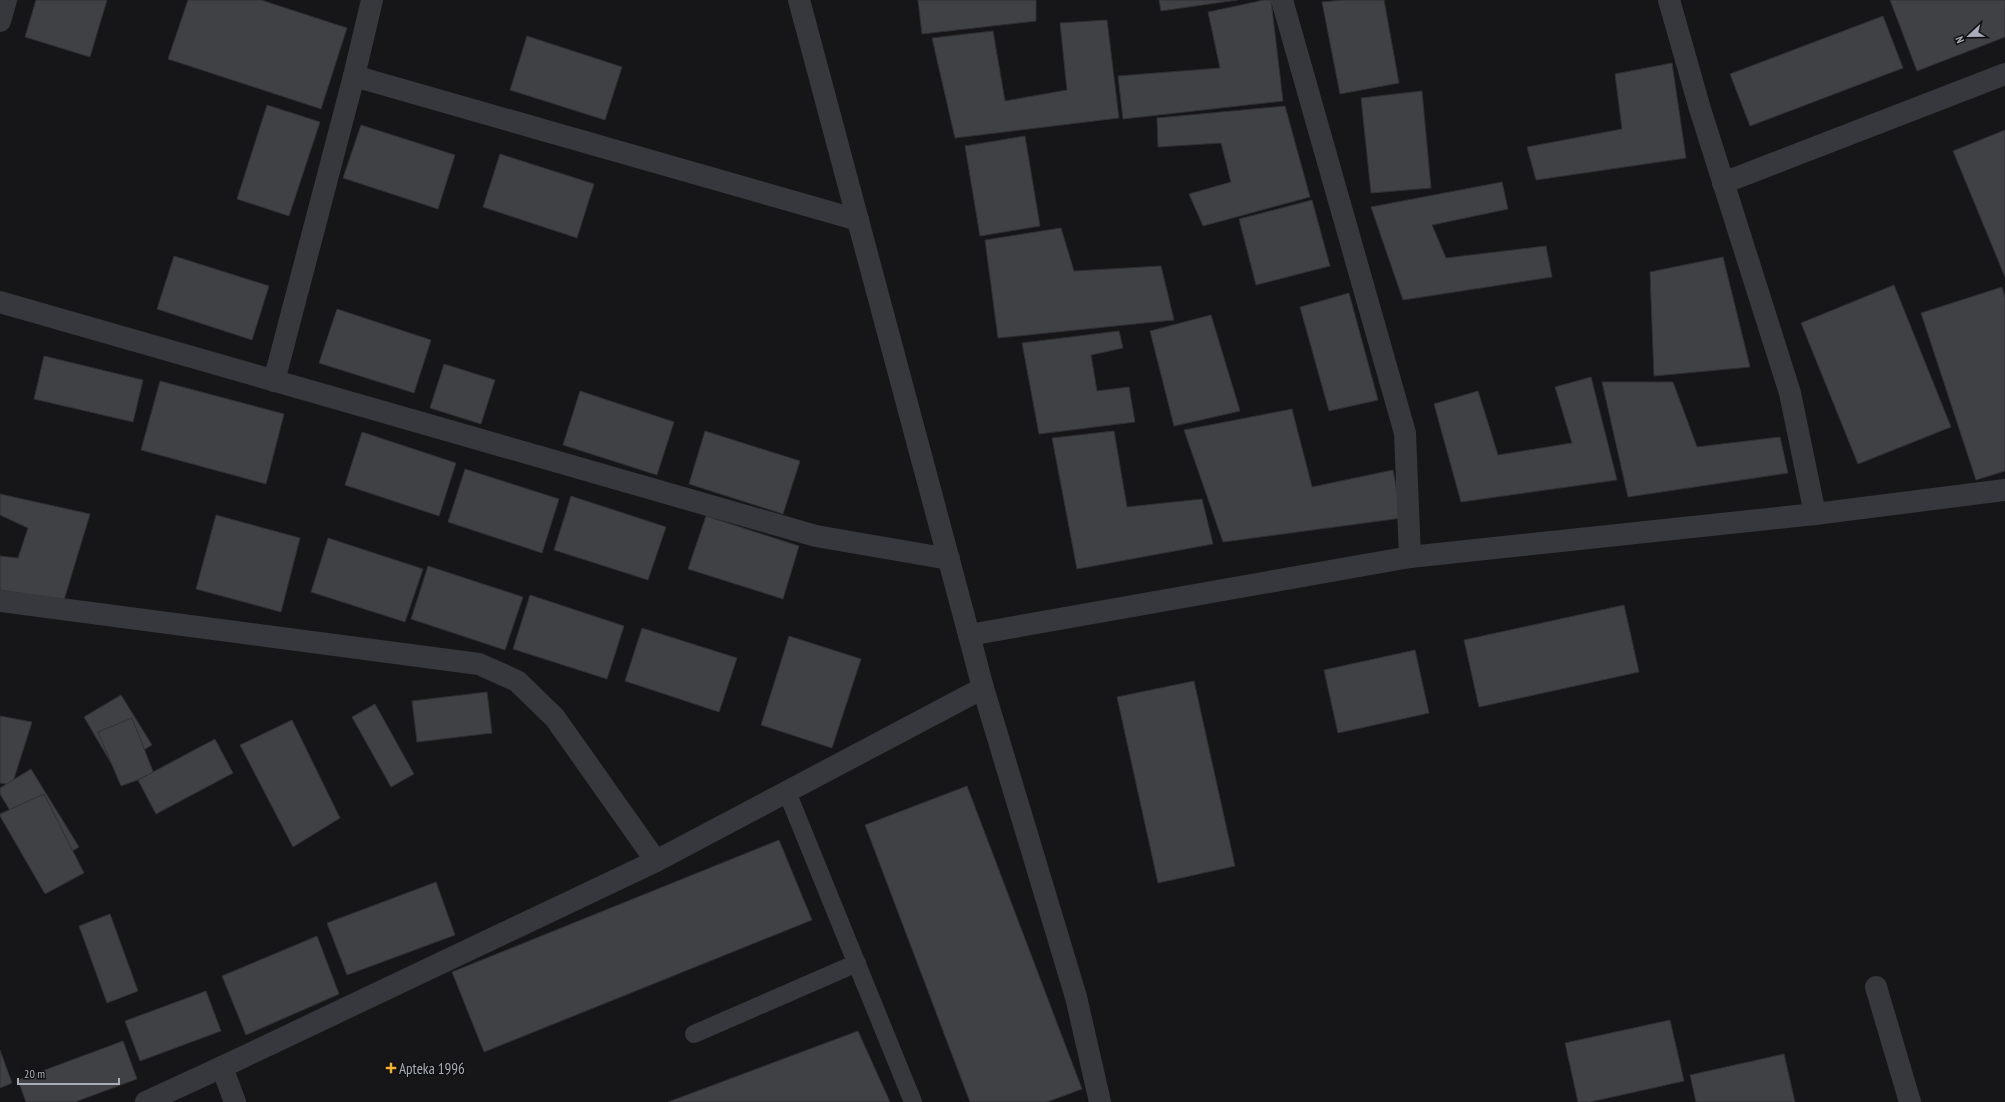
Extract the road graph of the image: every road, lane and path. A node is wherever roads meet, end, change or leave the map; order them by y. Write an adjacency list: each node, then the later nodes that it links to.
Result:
1 (6, 0): 6 (street)
2 (372, 0): 8 (street)
3 (799, 0): 10 (street)
4 (1282, 0): 15 (street)
5 (1669, 0): 9 (street)
6 (0, 21)
7 (2005, 74): 9 (street)
8 (354, 76): 10 (street); 12 (street)
9 (1724, 183): 14 (street)
10 (858, 220): 16 (street)
11 (0, 302): 12 (street)
12 (274, 381): 16 (street)
13 (2005, 490): 14 (street)
14 (1815, 514): 15 (street)
15 (1410, 557): 18 (street)
16 (949, 559): 18 (street)
17 (0, 601): 21 (street)
18 (969, 635): 19 (street)
19 (983, 688): 20 (street); 29 (street)
20 (787, 792): 21 (street); 22 (lane)
21 (656, 861): 25 (street)
22 (857, 963): 24 (lane); 28 (lane)
23 (1876, 987): 30 (street)
24 (694, 1034)
25 (222, 1067): 26 (street); 27 (street)
26 (146, 1102)
27 (235, 1102)
28 (913, 1102)
29 (1100, 1102)
30 (1910, 1102)

